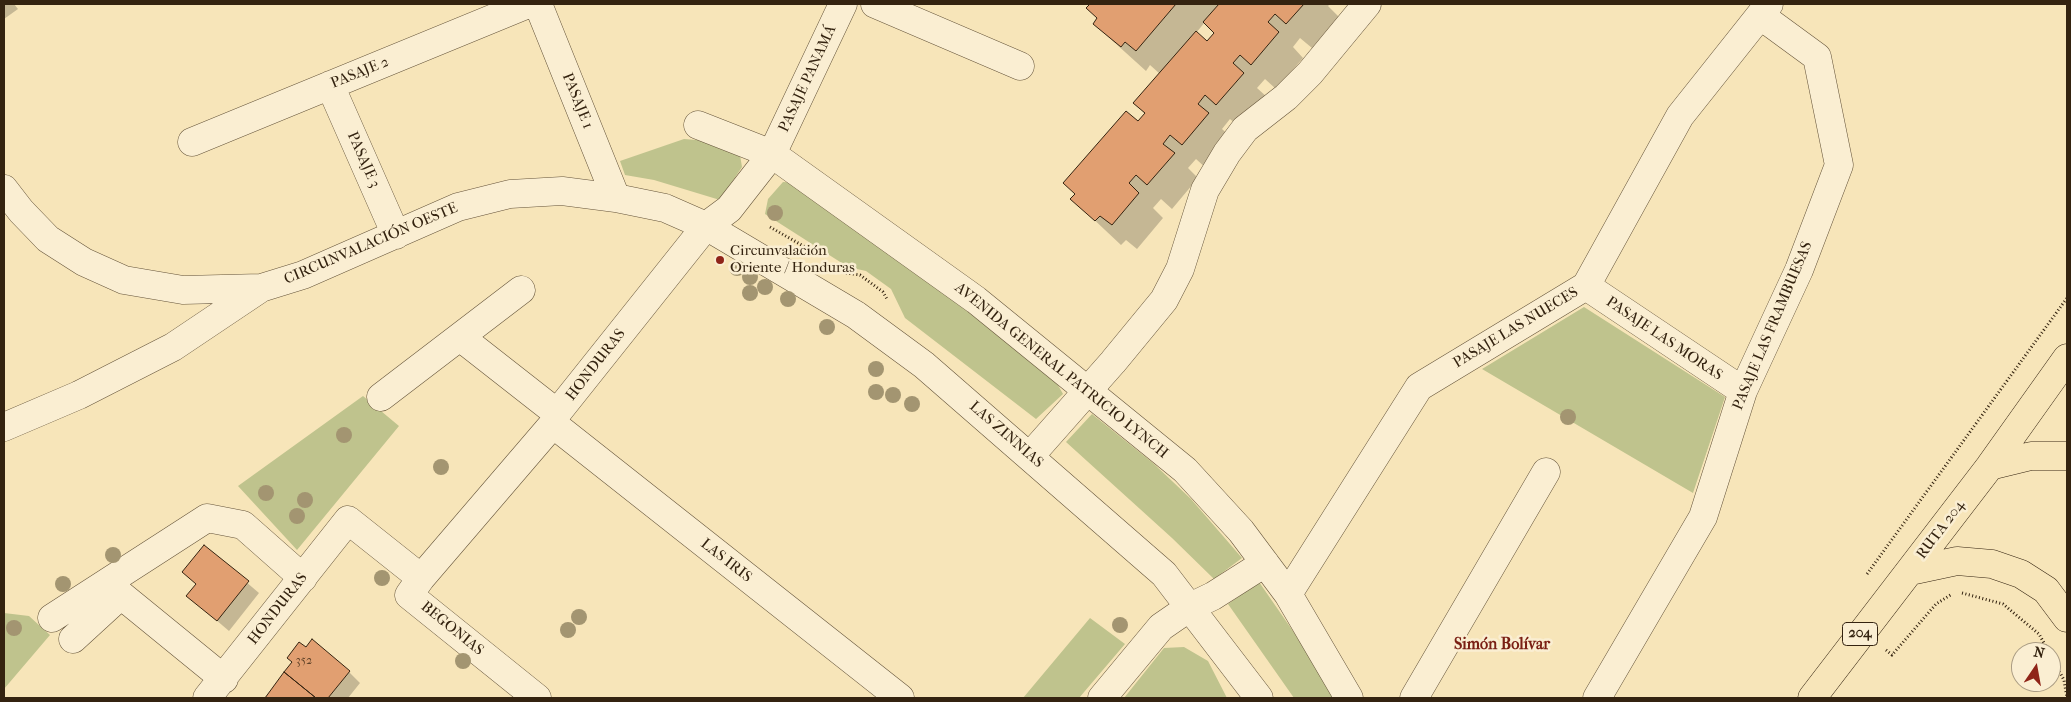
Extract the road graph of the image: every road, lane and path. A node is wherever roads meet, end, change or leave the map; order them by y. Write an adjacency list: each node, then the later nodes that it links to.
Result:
1 (528, 4): 8 (street, PASAJE 2)
2 (538, 4): 13 (street, PASAJE 1)
3 (843, 4): 11 (street, PASAJE PANAMÁ)
4 (875, 4): 7 (street)
5 (1362, 6): 26 (street)
6 (1765, 10): 19 (street, PASAJE LAS NUECES); 25 (street, PASAJE LAS FRAMBUESAS)
7 (1020, 66)
8 (330, 85): 10 (street, PASAJE 2); 16 (street, PASAJE 3)
9 (698, 125): 11 (street, AVENIDA GENERAL PATRICIO LYNCH)
10 (192, 142)
11 (772, 154): 14 (street, HONDURAS); 26 (street, AVENIDA GENERAL PATRICIO LYNCH)
12 (4, 189): 20 (street, CIRCUNVALACIÓN OESTE)
13 (616, 198): 15 (street, CIRCUNVALACIÓN OESTE); 16 (street, CIRCUNVALACIÓN OESTE)
14 (729, 209): 15 (street, HONDURAS); 17 (path)
15 (706, 226): 28 (street, HONDURAS); 30 (street, LAS ZINNIAS)
16 (396, 234): 20 (street, CIRCUNVALACIÓN OESTE)
17 (810, 251)
18 (844, 272): 22 (path)
19 (1586, 286): 25 (street, PASAJE LAS MORAS); 39 (street, PASAJE LAS NUECES)
20 (261, 288): 29 (street)
21 (521, 290): 23 (street)
22 (890, 306)
23 (460, 336): 27 (street); 28 (street, LAS IRIS)
24 (2067, 358): 32 (main road, RUTA 204 / 204)
25 (1743, 391): 52 (street, PASAJE LAS FRAMBUESAS)
26 (1088, 392): 30 (street); 35 (street, AVENIDA GENERAL PATRICIO LYNCH)
27 (381, 397)
28 (555, 419): 38 (street, HONDURAS); 47 (street, LAS IRIS)
29 (4, 427)
30 (1030, 456): 40 (street, LAS ZINNIAS)
31 (2067, 456): 32 (main road)
32 (1990, 466): 36 (main road, RUTA 204 / 204)
33 (1546, 472): 51 (street)
34 (348, 520): 37 (street, HONDURAS); 38 (street, BEGONIAS)
35 (1265, 563): 39 (street, AVENIDA GENERAL PATRICIO LYNCH); 40 (street)
36 (1910, 571): 42 (main road); 53 (main road, RUTA 204 / 204)
37 (303, 578): 41 (street); 45 (street, HONDURAS)
38 (422, 578): 46 (street, BEGONIAS)
39 (1288, 594): 50 (street, AVENIDA GENERAL PATRICIO LYNCH)
40 (1190, 606): 48 (street); 49 (street, LAS ZINNIAS)
41 (52, 618)
42 (2067, 618)
43 (73, 639): 45 (street)
44 (2061, 674): 54 (path)
45 (216, 688)
46 (519, 693)
47 (882, 693)
48 (1102, 698)
49 (1259, 698)
50 (1349, 698)
51 (1414, 698)
52 (1597, 698)
53 (1812, 698)
54 (2067, 698)

